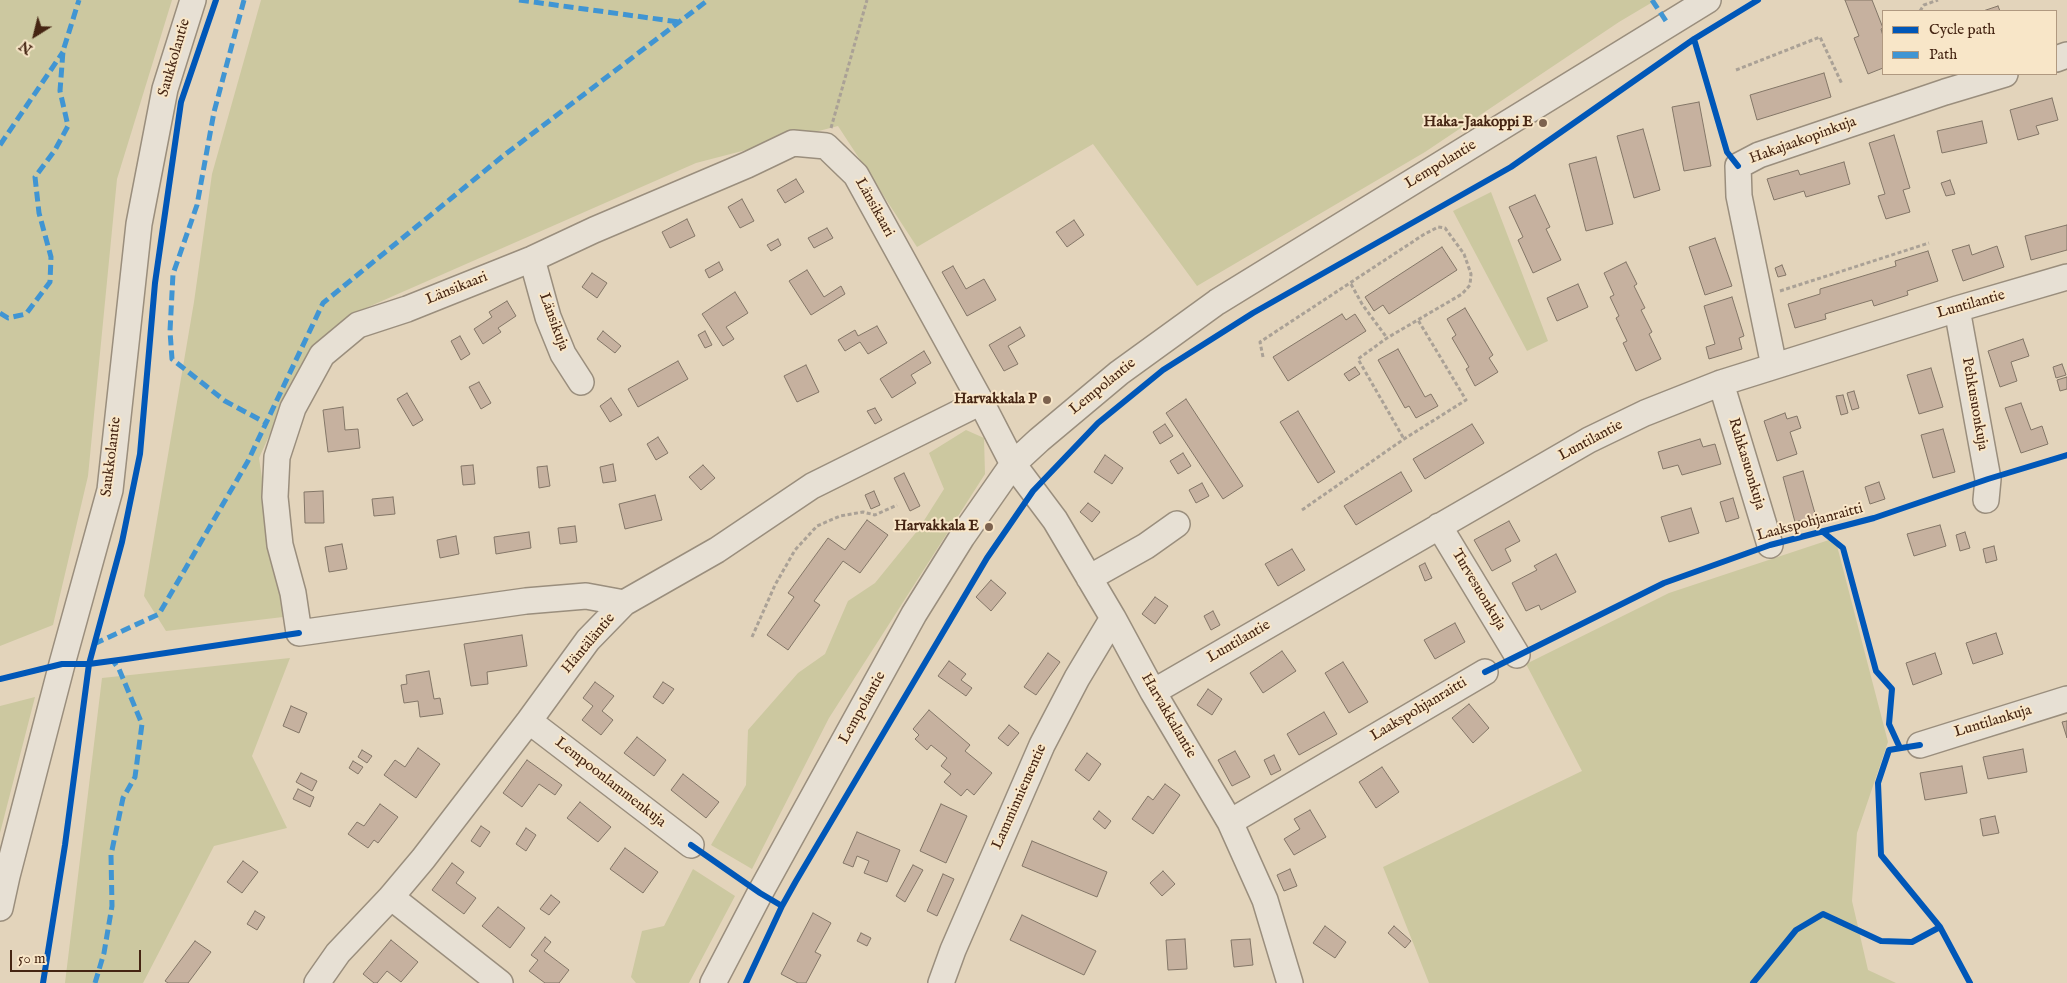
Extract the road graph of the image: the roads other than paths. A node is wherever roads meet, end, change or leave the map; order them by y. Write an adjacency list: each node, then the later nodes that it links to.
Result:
1 (193, 0): 28 (street, Saukkolantie)
2 (1708, 0): 11 (street, Lempolantie)
3 (2002, 75): 7 (street, Hakajaakopinkuja)
4 (532, 259): 8 (street, Länsikuja); 10 (street, Länsikaari); 17 (street, Länsikaari)
5 (2067, 277): 6 (street, Luntilantie)
6 (1957, 308): 7 (street, Luntilantie); 12 (street, Pehkusuonkuja)
7 (1774, 366): 9 (street, Luntilantie)
8 (581, 382)
9 (1721, 383): 14 (street, Luntilantie); 15 (street, Rahkasuonkuja)
10 (981, 402): 11 (street, Länsikaari); 17 (street, Häntäläntie)
11 (1013, 464): 16 (street, Harvakkalantie); 31 (street, Lempolantie)
12 (1986, 500)
13 (1177, 524): 16 (street)
14 (1439, 526): 19 (street, Turvesuonkuja); 21 (street, Luntilantie)
15 (1770, 545)
16 (1089, 578): 18 (street, Harvakkalantie)
17 (624, 603): 23 (street, Häntäläntie)
18 (1113, 618): 21 (street, Harvakkalantie); 32 (street, Lamminniementie)
19 (1517, 654)
20 (1485, 672): 25 (street, Laakspohjanraitti)
21 (1153, 692): 25 (street, Harvakkalantie)
22 (2067, 699): 24 (street, Luntilankuja)
23 (529, 721): 26 (street, Lempoonlammenkuja); 27 (street, Häntäläntie)
24 (1920, 745)
25 (1230, 822): 33 (street, Harvakkalantie)
26 (691, 845)
27 (391, 897): 29 (street, Häntäläntie); 30 (street)
28 (0, 908)
29 (317, 983)
30 (500, 983)
31 (713, 983)
32 (942, 983)
33 (1290, 983)

